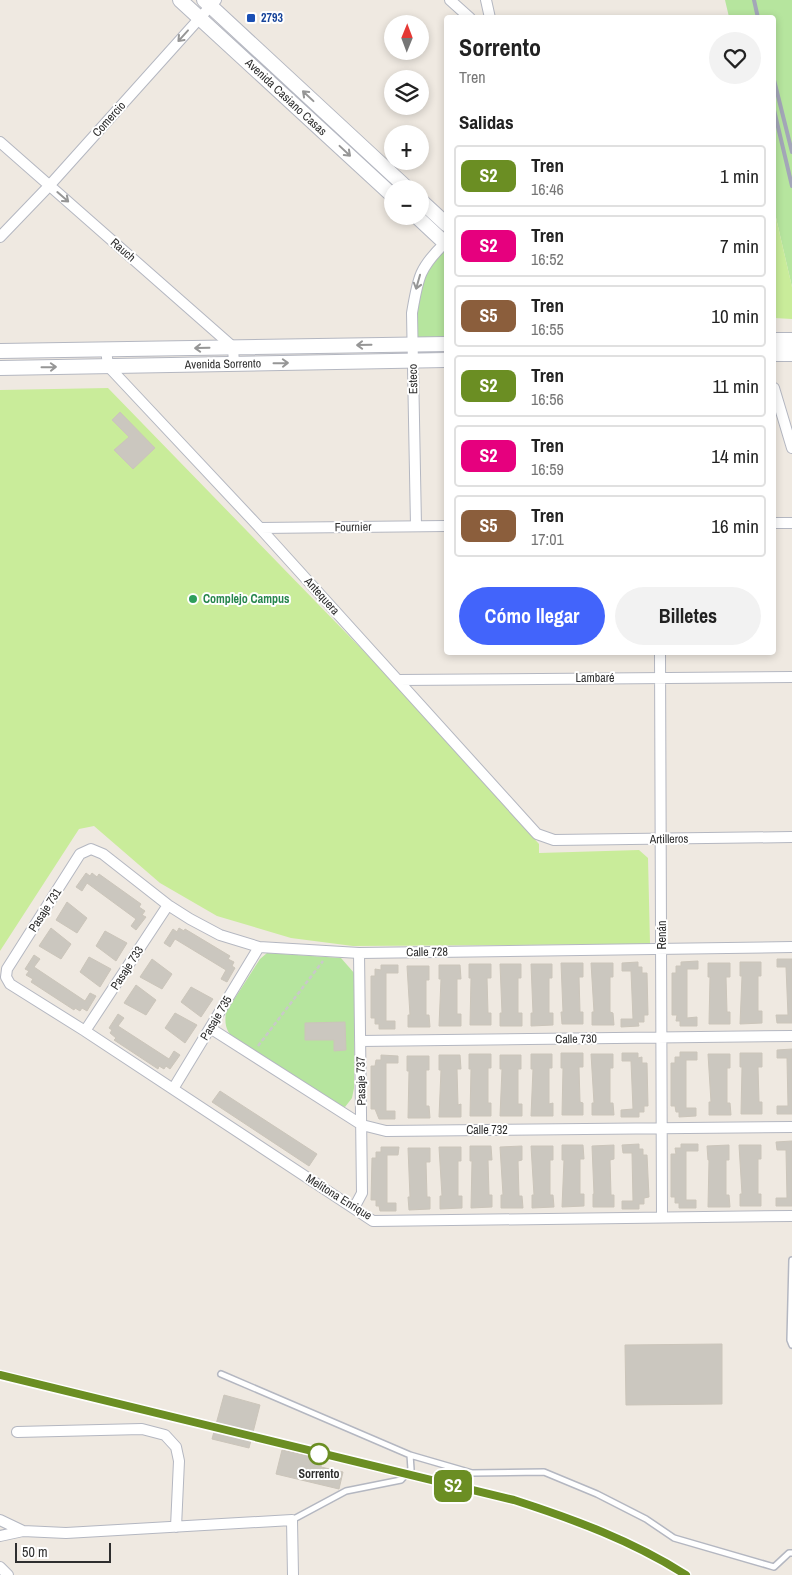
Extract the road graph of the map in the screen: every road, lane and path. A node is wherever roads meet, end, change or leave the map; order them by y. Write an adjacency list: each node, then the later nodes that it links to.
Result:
1 (180, 0): 7 (main road, Avenida Casiano Casas)
2 (450, 0): 5 (street)
3 (486, 0): 6 (street)
4 (210, 2): 7 (street, Comercio); 9 (main road, Avenida Casiano Casas, one-way to 4)
5 (467, 15)
6 (489, 15)
7 (200, 18): 10 (street, Comercio, one-way to 10); 11 (main road, Avenida Casiano Casas, one-way to 11)
8 (0, 142): 10 (street, Rauch)
9 (398, 180)
10 (49, 186): 15 (street, Comercio); 22 (street, Rauch, one-way to 22)
11 (384, 187)
12 (429, 208): 13 (main road)
13 (444, 222)
14 (426, 225): 16 (main road)
15 (0, 237)
16 (444, 241)
17 (444, 245): 20 (street, Esteco, one-way to 20)
18 (776, 340): 19 (main road)
19 (792, 340)
20 (413, 344): 21 (main road, Avenida Sorrento); 22 (main road, Avenida Sorrento, one-way to 22); 28 (street, Esteco)
21 (444, 344)
22 (233, 347): 23 (main road, Avenida Sorrento, one-way to 23); 29 (street)
23 (106, 349): 24 (main road, Avenida Sorrento); 30 (street)
24 (0, 351)
25 (776, 354): 26 (main road)
26 (792, 354)
27 (444, 360): 28 (main road, Avenida Sorrento)
28 (413, 361): 29 (main road, Avenida Sorrento, one-way to 28); 36 (street, Esteco)
29 (234, 364): 30 (main road, Avenida Sorrento)
30 (108, 366): 31 (main road, Avenida Sorrento, one-way to 30); 38 (street, Antequera)
31 (0, 368)
32 (776, 395): 33 (street)
33 (792, 448)
34 (776, 523): 35 (street)
35 (792, 523)
36 (416, 526): 37 (street, Fournier); 38 (street, Fournier)
37 (444, 526)
38 (260, 528): 42 (street, Antequera)
39 (660, 655): 41 (street, Renán)
40 (792, 677): 41 (street, Lambaré)
41 (660, 678): 42 (street, Lambaré); 45 (street, Renán)
42 (398, 680): 44 (street, Antequera)
43 (792, 837): 45 (street, Artilleros)
44 (546, 839): 45 (street, Artilleros)
45 (662, 839): 50 (street, Renán)
46 (91, 849): 47 (street, Calle 728); 53 (street, Pasaje 731)
47 (168, 906): 48 (street, Calle 728); 55 (street, Pasaje 733)
48 (259, 947): 51 (street, Calle 728); 54 (street, Pasaje 735)
49 (792, 947): 50 (street, Calle 728)
50 (662, 949): 52 (street, Calle 728); 57 (street, Renán)
51 (330, 952): 52 (street, Calle 728); 59 (path)
52 (359, 953): 58 (street, Pasaje 737)
53 (6, 978): 55 (street, Melitona Enrique)
54 (210, 1028): 59 (street, Calle 732); 60 (street, Pasaje 735)
55 (85, 1031): 60 (street, Melitona Enrique)
56 (792, 1036): 57 (street, Calle 730)
57 (662, 1038): 58 (street, Calle 730); 63 (street, Renán)
58 (360, 1041): 61 (street, Pasaje 737)
59 (251, 1054): 61 (street, Calle 732)
60 (173, 1089): 64 (street, Melitona Enrique)
61 (362, 1125): 63 (street, Calle 732); 64 (street, Pasaje 737)
62 (792, 1127): 63 (street, Calle 732)
63 (662, 1128): 66 (street, Renán)
64 (354, 1208): 66 (street, Melitona Enrique)
65 (792, 1216): 66 (street, Melitona Enrique)
66 (662, 1217)
67 (792, 1260): 68 (lane)
68 (792, 1345)
69 (221, 1374): 71 (lane)
70 (17, 1432): 74 (street)
71 (410, 1455): 73 (lane); 77 (lane)
72 (0, 1520): 75 (street)
73 (292, 1520): 74 (street); 80 (street)
74 (176, 1527): 75 (street)
75 (23, 1531): 76 (street)
76 (0, 1536)
77 (792, 1554)
78 (0, 1567): 79 (street)
79 (8, 1575)
80 (293, 1575)

